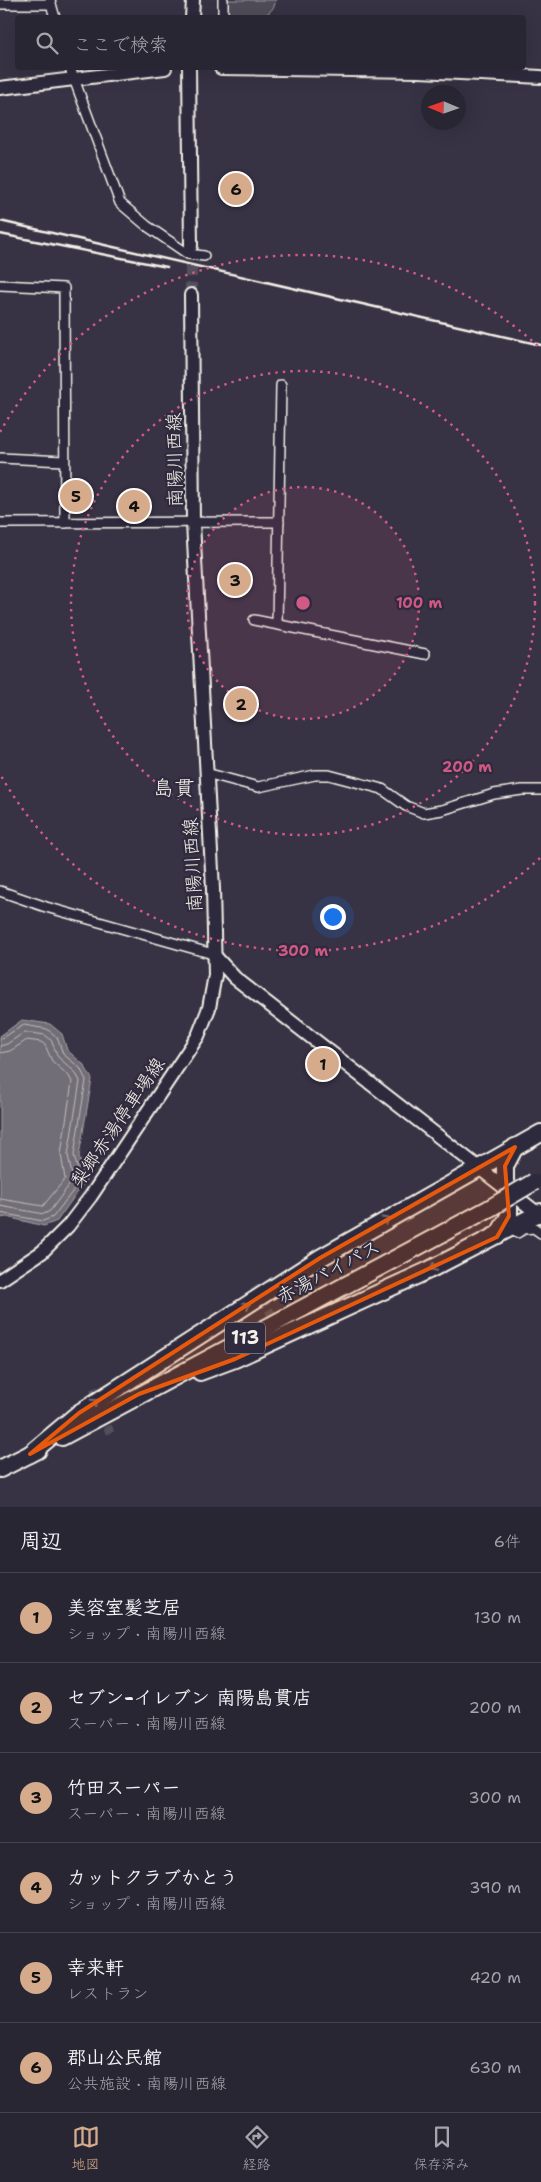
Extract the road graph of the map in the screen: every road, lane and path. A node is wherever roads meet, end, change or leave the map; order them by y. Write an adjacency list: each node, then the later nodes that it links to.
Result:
1 (193, 0): 6 (main road)
2 (223, 0): 7 (street)
3 (50, 2): 4 (street); 5 (street)
4 (0, 4)
5 (54, 15)
6 (192, 15)
7 (222, 15)
8 (134, 70): 11 (main road)
9 (189, 70): 14 (main road)
10 (353, 70): 12 (main road)
11 (72, 74): 13 (main road); 15 (street)
12 (541, 77)
13 (0, 88)
14 (191, 246)
15 (204, 256)
16 (0, 285): 20 (street)
17 (191, 295): 24 (main road, 南陽川西線)
18 (281, 385): 22 (street)
19 (0, 458): 20 (street)
20 (64, 461): 23 (street)
21 (0, 522): 23 (street)
22 (279, 522): 24 (street); 26 (street)
23 (65, 523): 24 (street)
24 (193, 523): 28 (main road, 南陽川西線)
25 (254, 620): 26 (street)
26 (277, 624): 27 (street)
27 (425, 654)
28 (206, 773): 29 (street); 31 (main road, 南陽川西線)
29 (541, 790)
30 (0, 892): 31 (street)
31 (213, 954): 34 (main road); 41 (main road, 梨郷赤湯停車場線)
32 (541, 1133): 33 (highway)
33 (516, 1147): 34 (highway); 36 (highway)
34 (478, 1168): 36 (main road); 43 (highway, one-way to 34)
35 (538, 1180): 42 (highway, 赤湯バイパス / 113, bridge)
36 (509, 1192): 37 (main road); 39 (highway)
37 (540, 1214): 39 (highway)
38 (541, 1233): 40 (street)
39 (497, 1236): 42 (highway, one-way to 42)
40 (459, 1263)
41 (0, 1280)
42 (139, 1394): 43 (highway, 赤湯バイパス / 113)
43 (30, 1454): 44 (highway, 赤湯バイパス / 113)
44 (0, 1470)

